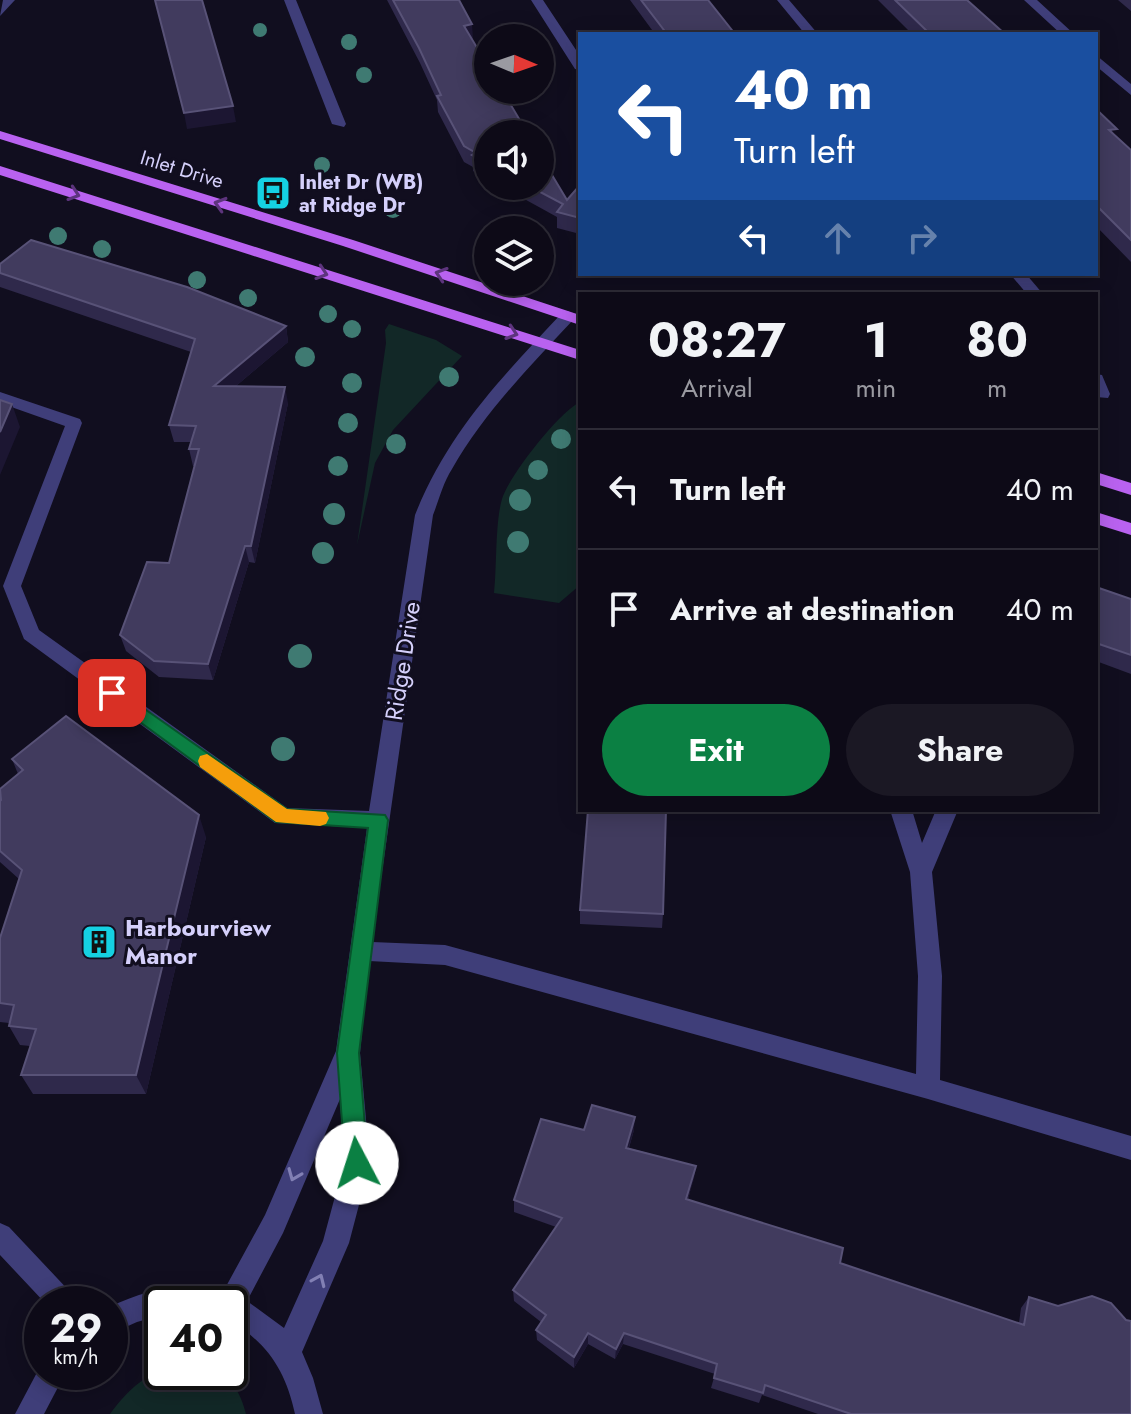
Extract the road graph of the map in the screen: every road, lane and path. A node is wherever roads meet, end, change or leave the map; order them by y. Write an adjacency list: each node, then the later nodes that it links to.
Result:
1 (9, 0): 6 (street)
2 (290, 0): 12 (street)
3 (537, 0): 10 (street)
4 (783, 0): 7 (street)
5 (1030, 0): 8 (street)
6 (0, 12)
7 (810, 32)
8 (1066, 32)
9 (1098, 61): 11 (street)
10 (578, 63)
11 (1131, 91)
12 (339, 124)
13 (0, 135): 17 (main road, Inlet Drive, one-way to 13)
14 (0, 170): 18 (main road, one-way to 18)
15 (1020, 276): 16 (street)
16 (1033, 292)
17 (574, 318): 18 (street, Ridge Drive)
18 (543, 343): 19 (main road); 27 (street, Ridge Drive)
19 (578, 354)
20 (0, 397): 27 (street)
21 (1098, 479): 22 (main road)
22 (1131, 489)
23 (1098, 519): 24 (main road)
24 (1131, 529)
25 (902, 812): 28 (street)
26 (946, 812): 28 (street)
27 (378, 820): 29 (street, Ridge Drive)
28 (921, 872): 31 (street)
29 (359, 951): 30 (street, Ridge Drive); 31 (street)
30 (348, 1053): 35 (street, Ridge Drive, one-way to 35); 37 (street, Ridge Drive, one-way to 30)
31 (928, 1088): 32 (street)
32 (1131, 1148)
33 (0, 1236): 34 (street)
34 (47, 1286)
35 (241, 1286)
36 (248, 1316): 37 (street)
37 (288, 1351): 40 (street)
38 (42, 1390): 39 (street)
39 (29, 1414)
40 (309, 1414)

